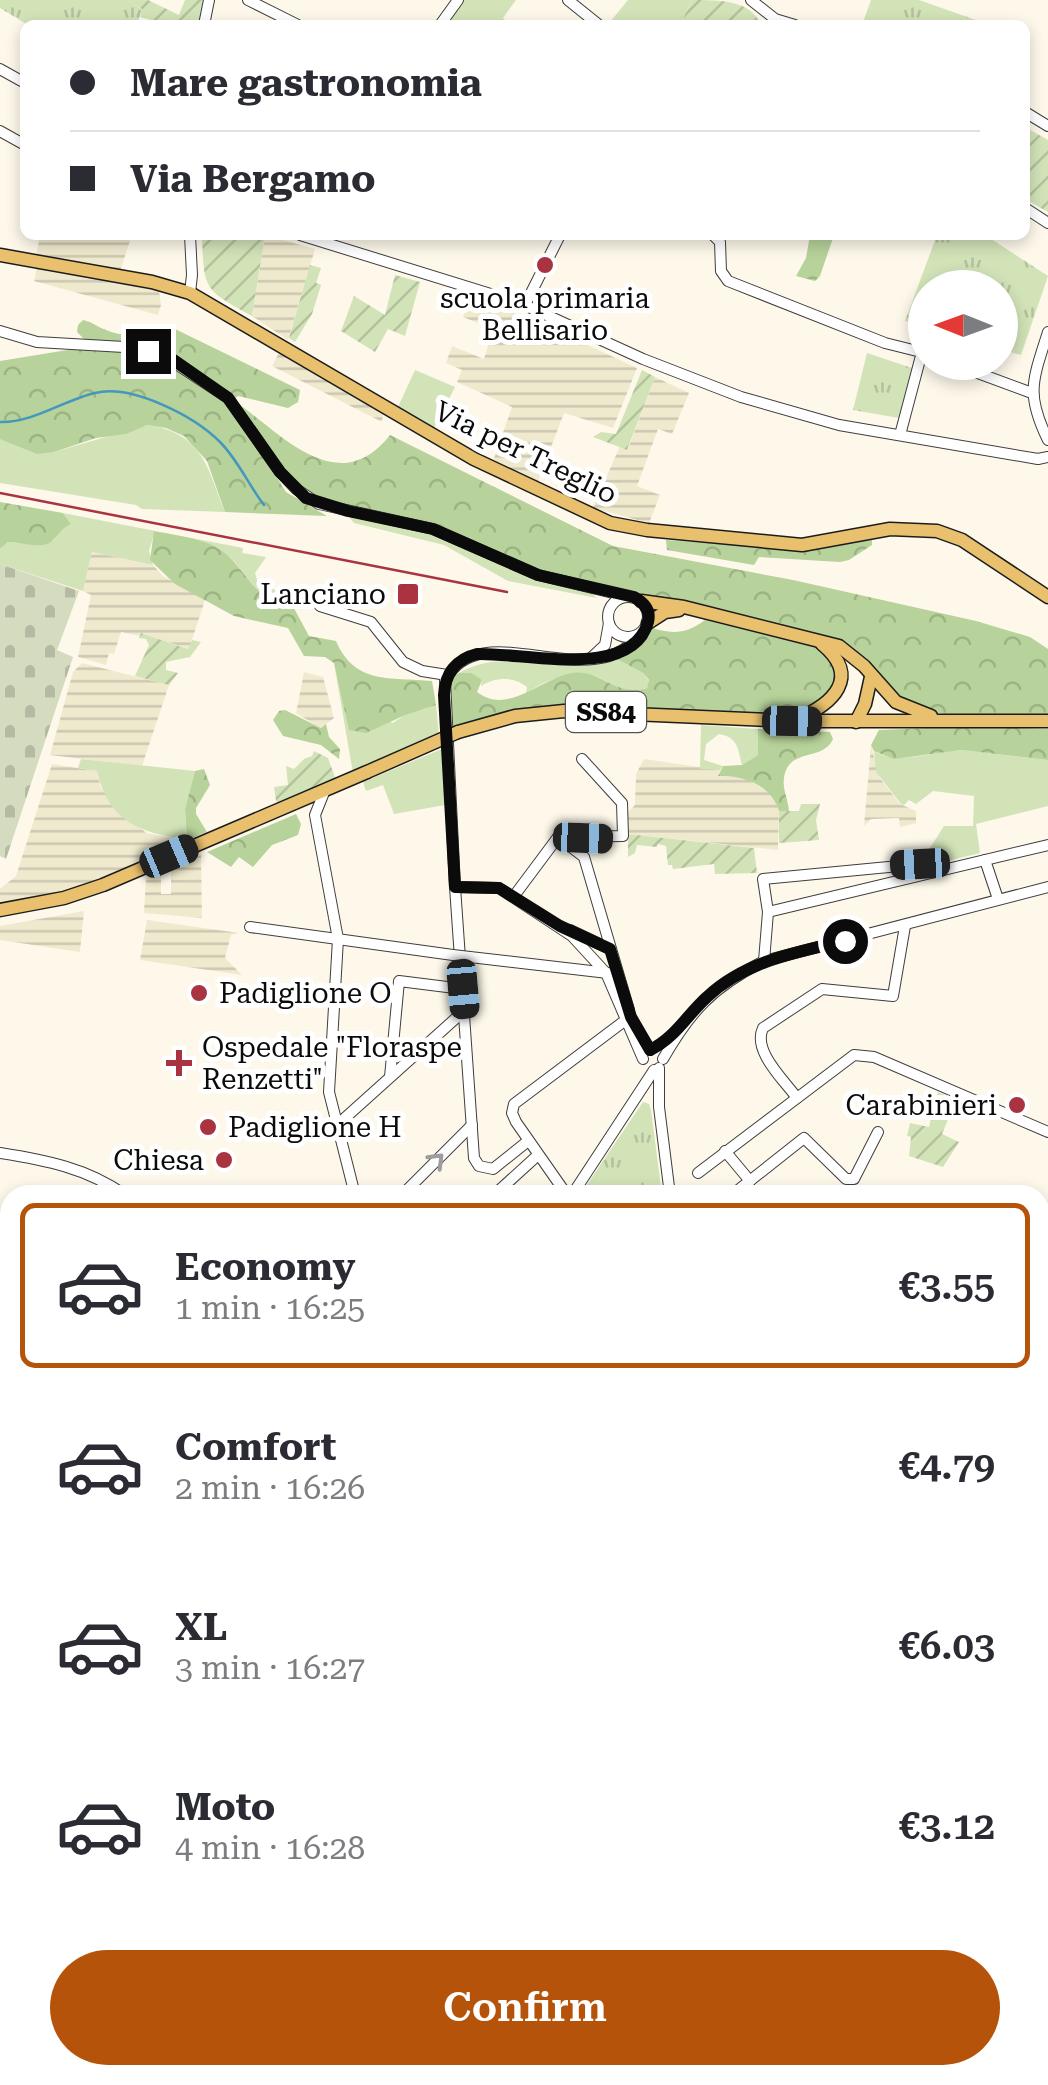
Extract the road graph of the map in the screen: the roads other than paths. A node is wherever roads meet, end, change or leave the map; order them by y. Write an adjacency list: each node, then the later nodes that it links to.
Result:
1 (248, 0): 4 (street)
2 (568, 0): 5 (street)
3 (751, 0): 6 (street)
4 (288, 20)
5 (593, 20)
6 (781, 20)
7 (190, 240): 14 (street)
8 (315, 240): 12 (street)
9 (344, 240): 12 (street)
10 (557, 240): 15 (street)
11 (718, 240): 18 (street)
12 (341, 249): 15 (street)
13 (0, 255): 14 (main road, Via per Treglio)
14 (190, 293): 26 (main road, Via per Treglio)
15 (524, 305): 22 (street)
16 (0, 332): 25 (street)
17 (1048, 332): 21 (street)
18 (908, 348)
19 (916, 380): 22 (street)
20 (997, 380): 21 (street)
21 (1032, 393): 23 (street)
22 (900, 436): 24 (street)
23 (1048, 440)
24 (1048, 457)
25 (589, 586): 27 (street); 29 (street)
26 (1048, 597)
27 (636, 599): 29 (street); 30 (main road); 32 (street)
28 (320, 606): 35 (street)
29 (610, 609): 31 (street)
30 (692, 611): 32 (main road); 33 (main road)
31 (609, 622): 32 (street); 34 (street)
32 (644, 628): 34 (street)
33 (816, 639): 36 (main road); 37 (main road)
34 (590, 660): 35 (street)
35 (447, 675): 50 (street)
36 (871, 676): 38 (main road); 41 (main road)
37 (837, 693): 39 (main road); 41 (main road)
38 (942, 720): 40 (main road, SS84); 41 (main road, SS84)
39 (792, 721): 41 (main road, SS84); 43 (main road, SS84, bridge)
40 (1048, 721)
41 (856, 722)
42 (582, 758): 46 (street)
43 (325, 790): 44 (main road, SS84); 45 (street)
44 (302, 801): 45 (street); 54 (main road, SS84)
45 (315, 815): 59 (street)
46 (558, 837): 52 (street); 60 (street)
47 (1048, 845): 48 (street)
48 (985, 860): 49 (street); 53 (street)
49 (937, 872): 55 (street); 55 (street)
50 (455, 887): 52 (street); 63 (street)
51 (1048, 887): 53 (street)
52 (514, 896): 56 (street)
53 (998, 899): 57 (street)
54 (0, 910)
55 (768, 912): 61 (street)
56 (560, 926): 60 (street); 62 (street)
57 (905, 926): 61 (street); 69 (street)
58 (250, 927): 59 (street)
59 (338, 939): 62 (street, bridge); 72 (street)
60 (610, 949): 62 (street)
61 (764, 962): 66 (street)
62 (612, 972): 65 (street); 66 (street)
63 (463, 989): 64 (street); 67 (street)
64 (465, 1010): 67 (street); 71 (street)
65 (627, 1019): 66 (street); 75 (street)
66 (651, 1063): 68 (street); 70 (street)
67 (390, 1077): 72 (street)
68 (634, 1098): 70 (street); 86 (street)
69 (797, 1098): 74 (street); 76 (street)
70 (658, 1105): 87 (street)
71 (472, 1125): 75 (street); 83 (street, one-way to 71)
72 (336, 1126): 82 (street)
73 (878, 1132): 80 (street)
74 (1048, 1132)
75 (528, 1142): 78 (street)
76 (725, 1152): 79 (street); 80 (street)
77 (0, 1153): 81 (street)
78 (538, 1155): 84 (street); 85 (street)
79 (698, 1173)
80 (750, 1181): 88 (street)
81 (111, 1185)
82 (352, 1185)
83 (412, 1185)
84 (505, 1185)
85 (561, 1185)
86 (576, 1185)
87 (669, 1185)
88 (745, 1185)

